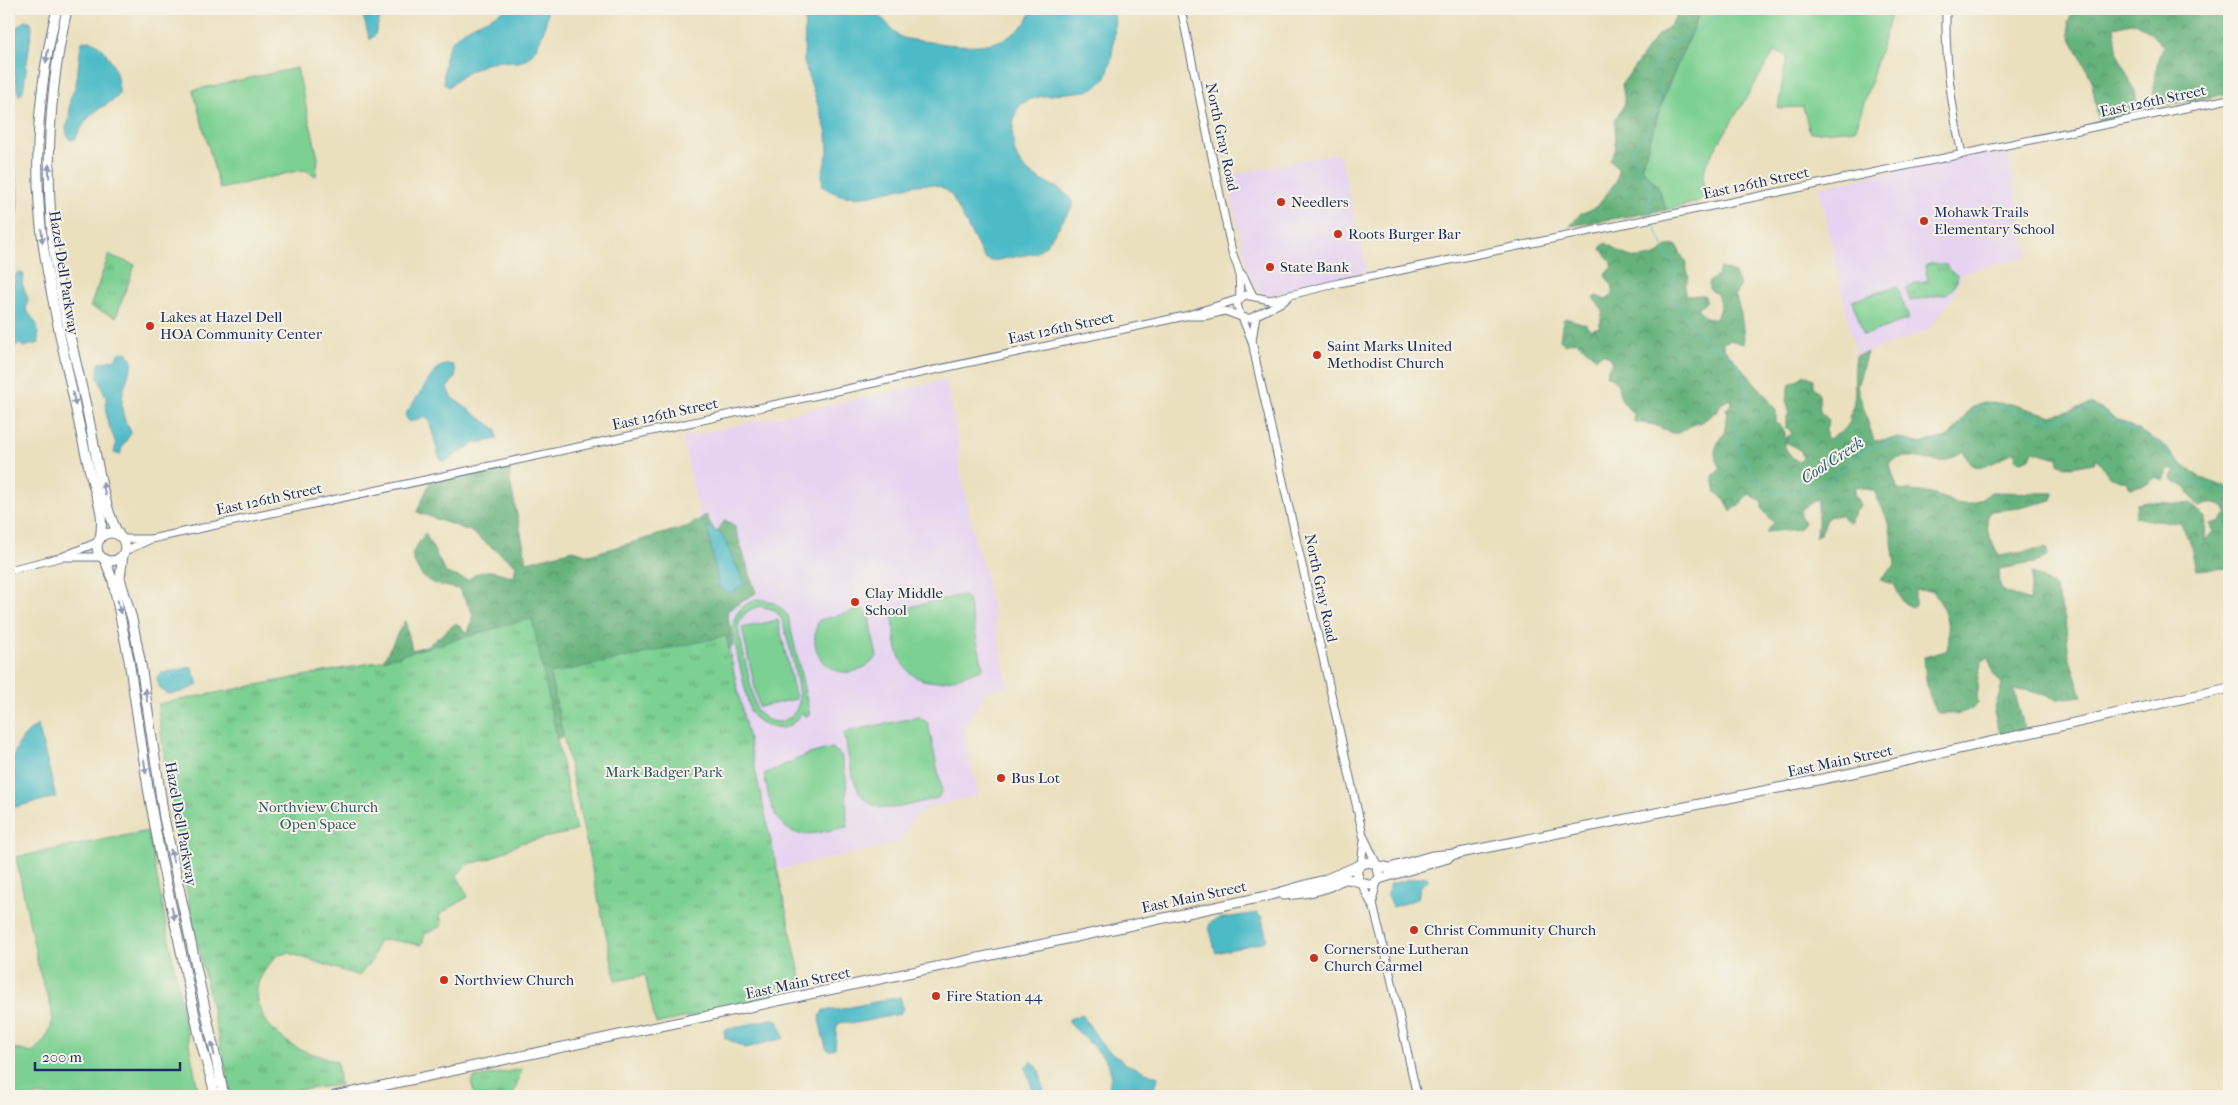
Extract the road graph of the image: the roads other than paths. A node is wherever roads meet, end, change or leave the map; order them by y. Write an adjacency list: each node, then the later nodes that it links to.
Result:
1 (56, 9): 17 (main road, Hazel Dell Parkway, one-way to 17)
2 (68, 9): 15 (main road, Hazel Dell Parkway, one-way to 2)
3 (1181, 9): 7 (street, North Gray Road)
4 (1946, 9): 6 (street)
5 (2229, 99): 6 (street, East 126th Street)
6 (1962, 154): 9 (street, East 126th Street)
7 (1238, 271): 8 (street, North Gray Road); 10 (street, North Gray Road)
8 (1253, 296): 9 (street, East 126th Street); 10 (street); 12 (street)
9 (1289, 296): 12 (street, East 126th Street)
10 (1240, 299): 11 (street); 13 (street, East 126th Street)
11 (1240, 315): 12 (street); 13 (street, East 126th Street); 14 (street, North Gray Road)
12 (1256, 315): 14 (street, North Gray Road)
13 (1185, 316): 16 (street, East 126th Street)
14 (1252, 341): 23 (street, North Gray Road)
15 (121, 537): 16 (street, East 126th Street); 17 (main road); 18 (main road)
16 (151, 539): 18 (street, East 126th Street)
17 (99, 540): 19 (street); 20 (main road)
18 (124, 553): 20 (main road); 32 (main road, Hazel Dell Parkway, one-way to 18)
19 (62, 557): 20 (street); 21 (street)
20 (103, 559): 31 (main road, Hazel Dell Parkway, one-way to 31)
21 (9, 570)
22 (2229, 688): 24 (main road, East Main Street)
23 (1364, 841): 25 (street, North Gray Road); 26 (street, North Gray Road)
24 (1455, 854): 26 (main road, East Main Street); 27 (main road, East Main Street)
25 (1361, 864): 26 (main road); 28 (main road); 29 (main road, East Main Street)
26 (1378, 866): 27 (main road)
27 (1378, 880): 28 (main road); 30 (street)
28 (1361, 883): 29 (main road, East Main Street); 30 (street)
29 (1267, 896): 33 (main road, East Main Street)
30 (1374, 909): 34 (street)
31 (214, 1096)
32 (224, 1096)
33 (335, 1096)
34 (1417, 1096)

